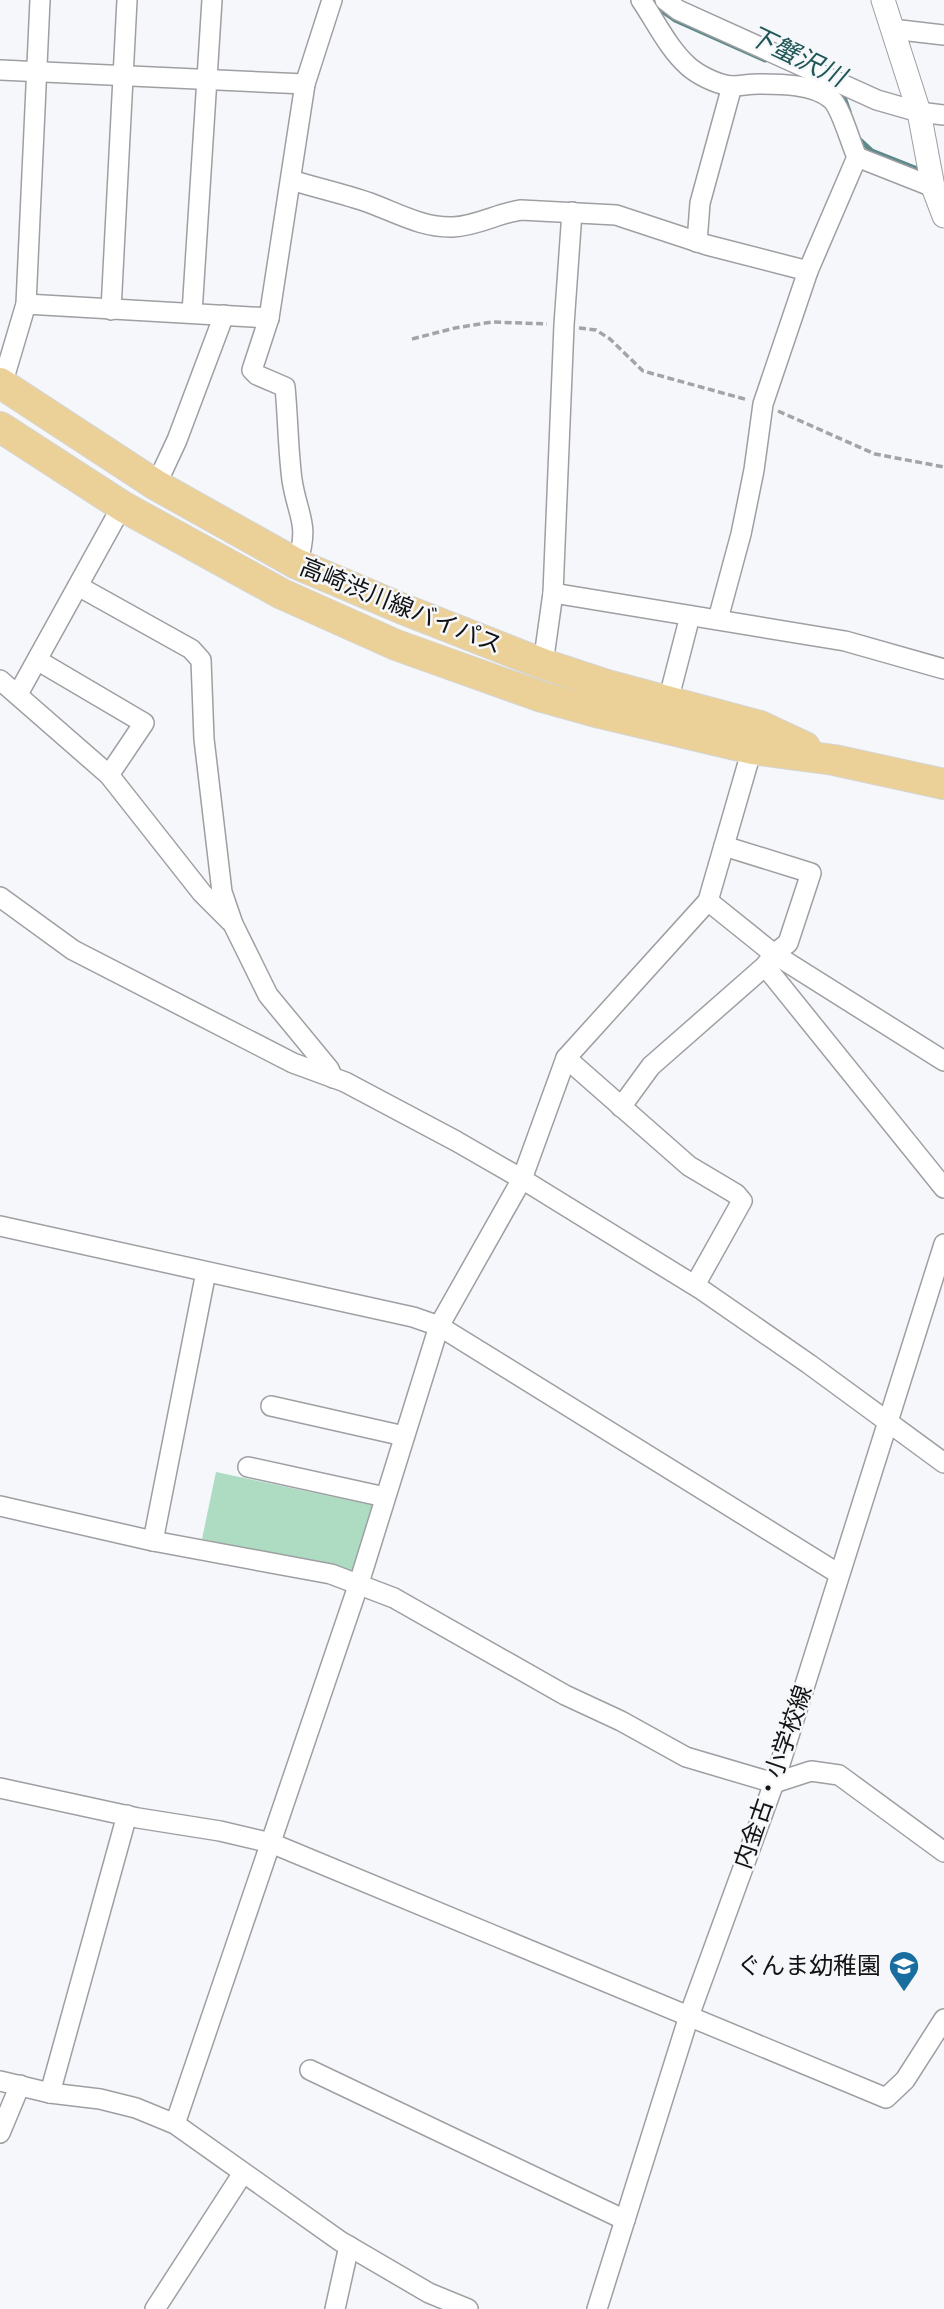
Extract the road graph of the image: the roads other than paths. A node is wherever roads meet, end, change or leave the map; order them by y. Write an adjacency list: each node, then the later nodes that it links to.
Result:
1 (40, 0): 12 (street)
2 (127, 0): 13 (street)
3 (212, 0): 14 (street)
4 (325, 0): 5 (street)
5 (332, 0): 15 (street)
6 (641, 0): 16 (street)
7 (665, 0): 17 (street)
8 (883, 0): 9 (street)
9 (892, 29): 10 (street); 17 (street)
10 (944, 35)
11 (0, 70): 12 (street)
12 (36, 72): 13 (street); 26 (street)
13 (122, 75): 14 (street); 27 (street)
14 (208, 79): 15 (street); 28 (street)
15 (305, 84): 21 (street)
16 (732, 86): 19 (street); 24 (street)
17 (919, 112): 18 (street); 20 (street)
18 (944, 115)
19 (858, 157): 20 (street); 25 (street)
20 (936, 175): 23 (street)
21 (291, 180): 22 (street); 30 (street)
22 (572, 212): 24 (street); 37 (street)
23 (944, 216)
24 (697, 242): 25 (street)
25 (808, 271): 39 (street)
26 (26, 304): 27 (street); 31 (street)
27 (111, 310): 28 (street)
28 (192, 313): 29 (street)
29 (223, 315): 30 (street); 33 (street)
30 (269, 318): 35 (street)
31 (1, 384): 33 (main road, 高崎渋川線バイパス)
32 (0, 427): 34 (main road, 高崎渋川線バイパス)
33 (156, 485): 35 (main road, 高崎渋川線バイパス)
34 (122, 506): 36 (street); 46 (main road, 高崎渋川線バイパス)
35 (297, 564): 41 (main road, 高崎渋川線バイパス)
36 (78, 586): 40 (street); 53 (street)
37 (553, 593): 38 (street); 41 (street)
38 (690, 617): 39 (street); 45 (street)
39 (718, 619): 42 (street)
40 (37, 660): 44 (street); 48 (street)
41 (543, 664): 45 (main road, 高崎渋川線バイパス)
42 (944, 669)
43 (0, 680): 44 (street)
44 (18, 694): 48 (street)
45 (668, 701): 47 (main road, 高崎渋川線バイパス)
46 (752, 749): 47 (main road, 高崎渋川線バイパス); 50 (street)
47 (834, 760): 49 (main road, 高崎渋川線バイパス)
48 (109, 775): 53 (street)
49 (944, 784)
50 (724, 846): 51 (street); 54 (street)
51 (708, 901): 54 (street); 55 (street)
52 (2, 903): 57 (street)
53 (233, 924): 57 (street)
54 (770, 960): 56 (street); 58 (street); 60 (street)
55 (566, 1058): 58 (street); 59 (street)
56 (944, 1061)
57 (332, 1078): 59 (street)
58 (621, 1107): 64 (street)
59 (522, 1179): 64 (street); 65 (street)
60 (944, 1188)
61 (0, 1226): 63 (street)
62 (944, 1244): 67 (street, 内金古・小学校線)
63 (206, 1272): 65 (street); 73 (street)
64 (695, 1285): 67 (street)
65 (439, 1326): 68 (street); 74 (street)
66 (271, 1406): 68 (street)
67 (887, 1422): 69 (street); 74 (street, 内金古・小学校線)
68 (404, 1436): 71 (street)
69 (944, 1463)
70 (248, 1467): 71 (street)
71 (385, 1497): 75 (street)
72 (0, 1506): 73 (street)
73 (153, 1541): 75 (street)
74 (839, 1574): 76 (street, 内金古・小学校線)
75 (359, 1583): 76 (street); 79 (street)
76 (774, 1783): 80 (street); 81 (street, 内金古・小学校線)
77 (0, 1787): 78 (street)
78 (127, 1815): 79 (street); 86 (street)
79 (271, 1843): 81 (street); 87 (street)
80 (944, 1852)
81 (689, 2016): 82 (street); 90 (street, 内金古・小学校線)
82 (943, 2025)
83 (310, 2070): 90 (street)
84 (0, 2081): 85 (street)
85 (20, 2085): 86 (street); 88 (street)
86 (50, 2093): 87 (street)
87 (175, 2124): 89 (street)
88 (0, 2133)
89 (243, 2173): 91 (street); 92 (street)
90 (625, 2220): 95 (street, 内金古・小学校線)
91 (349, 2246): 93 (street); 94 (street)
92 (155, 2309)
93 (335, 2309)
94 (468, 2309)
95 (597, 2309)

